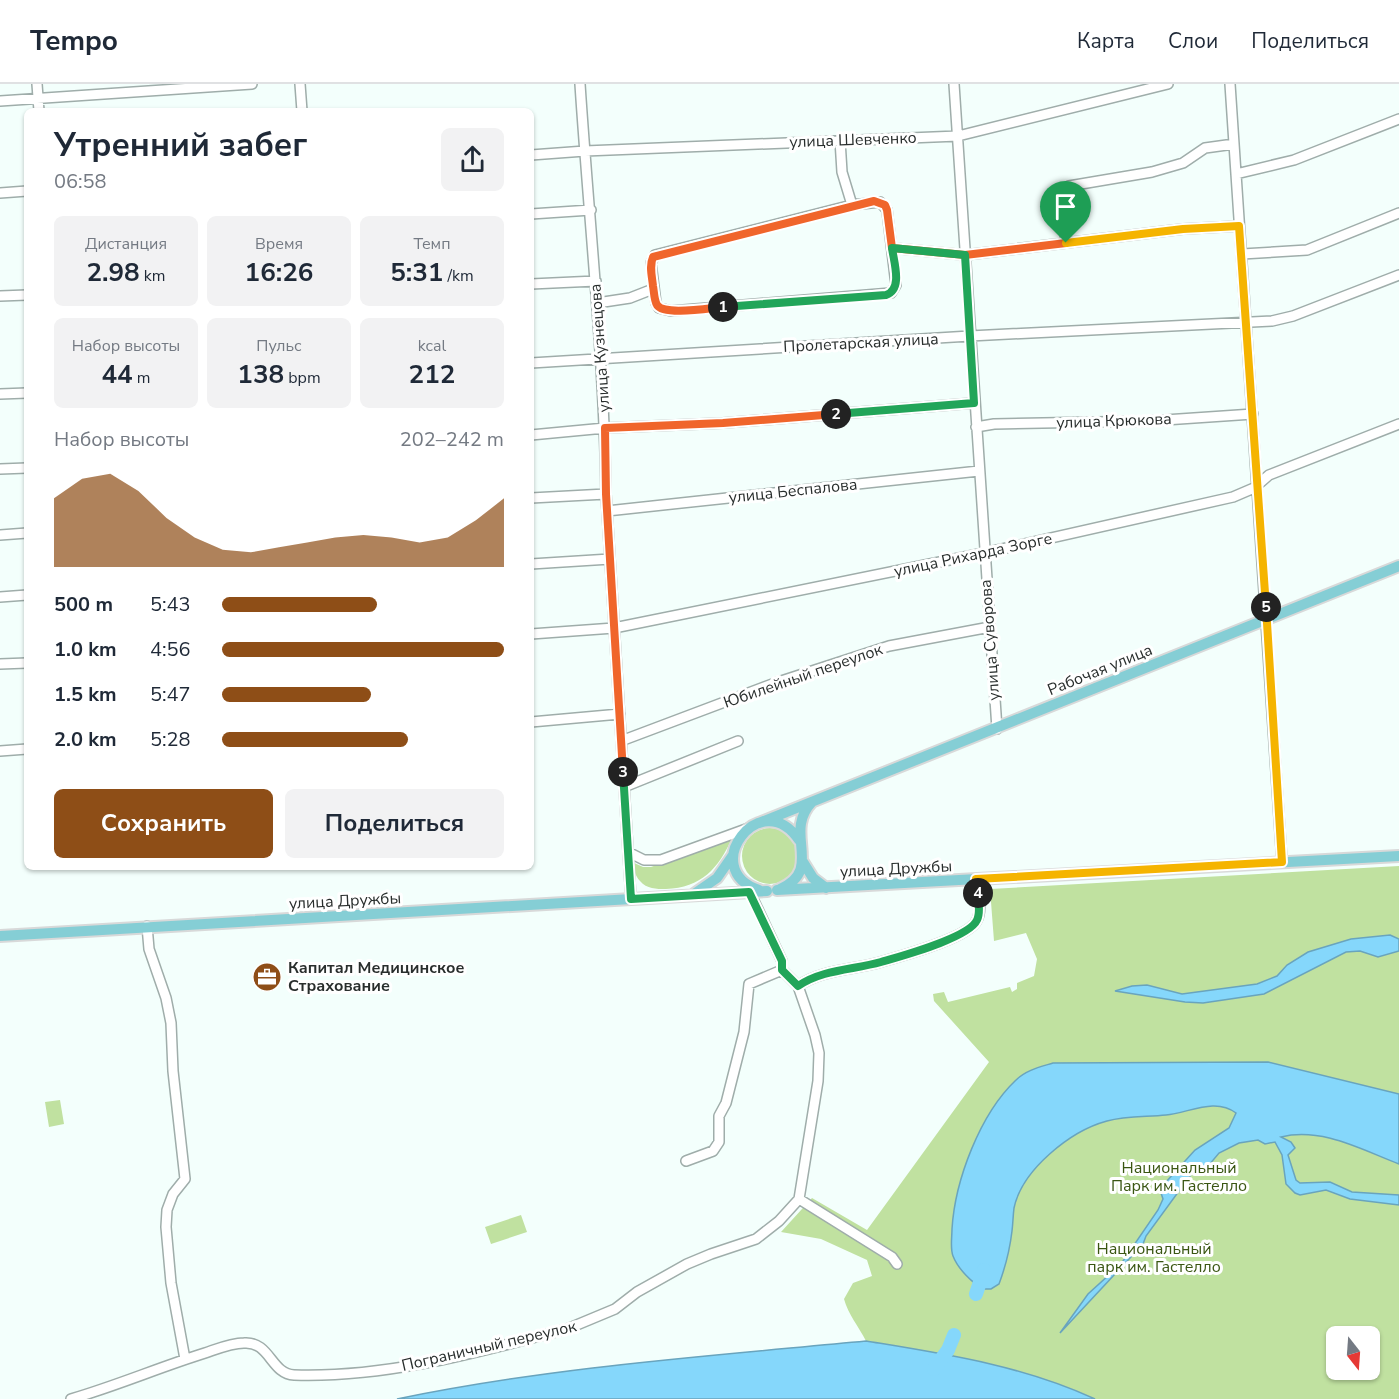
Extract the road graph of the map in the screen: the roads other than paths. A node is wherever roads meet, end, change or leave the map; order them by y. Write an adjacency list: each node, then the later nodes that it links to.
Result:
1 (37, 84): 8 (street)
2 (252, 84): 8 (street)
3 (300, 84): 11 (street)
4 (580, 84): 16 (street, улица Кузнецова)
5 (954, 84): 13 (street, улица Суворова)
6 (1168, 84): 13 (street, улица Шевченко)
7 (1230, 84): 15 (street)
8 (38, 98): 9 (street); 10 (street)
9 (0, 100)
10 (39, 108)
11 (302, 108)
12 (1399, 119): 18 (street)
13 (958, 136): 14 (street, улица Шевченко); 29 (street, улица Суворова)
14 (840, 140): 16 (street, улица Шевченко); 21 (street)
15 (1234, 144): 18 (street); 26 (street)
16 (585, 151): 17 (street, улица Шевченко); 22 (street, улица Кузнецова)
17 (534, 155)
18 (1236, 174): 25 (street)
19 (24, 191): 20 (street)
20 (0, 193)
21 (852, 205): 27 (street); 33 (street)
22 (591, 210): 24 (street); 31 (street, улица Кузнецова)
23 (1399, 213): 28 (street)
24 (534, 214)
25 (1239, 226): 26 (street); 28 (street)
26 (1066, 243): 29 (street)
27 (892, 248): 29 (street); 33 (street)
28 (1242, 254): 37 (street)
29 (965, 255): 38 (street, улица Суворова)
30 (1399, 275): 37 (street, Пролетарская улица)
31 (596, 281): 32 (street); 36 (street, улица Кузнецова)
32 (534, 284)
33 (653, 289): 36 (street)
34 (24, 295): 35 (street)
35 (0, 296)
36 (597, 303): 39 (street, улица Кузнецова)
37 (1246, 323): 38 (street, Пролетарская улица); 44 (street)
38 (970, 336): 39 (street, Пролетарская улица); 43 (street, улица Суворова)
39 (601, 359): 40 (street, Пролетарская улица); 47 (street, улица Кузнецова)
40 (534, 363)
41 (24, 393): 42 (street)
42 (0, 394)
43 (974, 403): 46 (street, улица Суворова); 47 (street)
44 (1252, 414): 46 (street, улица Крюкова); 52 (street)
45 (1399, 424): 52 (street, улица Рихарда Зорге)
46 (976, 427): 51 (street, улица Суворова)
47 (605, 428): 48 (street); 53 (street, улица Кузнецова)
48 (534, 435)
49 (24, 468): 50 (street)
50 (0, 469)
51 (979, 471): 55 (street, улица Беспалова); 58 (street, улица Суворова)
52 (1257, 483): 58 (street, улица Рихарда Зорге); 64 (street)
53 (606, 494): 54 (street); 55 (street, улица Кузнецова)
54 (534, 498)
55 (607, 511): 59 (street, улица Кузнецова)
56 (24, 533): 57 (street)
57 (0, 535)
58 (984, 553): 65 (street, улица Суворова); 66 (street, улица Рихарда Зорге)
59 (610, 560): 60 (street); 66 (street, улица Кузнецова)
60 (534, 564)
61 (1399, 566): 64 (main road, Рабочая улица)
62 (24, 595): 63 (street)
63 (0, 597)
64 (1266, 619): 72 (main road, Рабочая улица); 85 (street)
65 (990, 627): 72 (street, улица Суворова); 73 (street, Юбилейный переулок)
66 (614, 628): 67 (street, улица Рихарда Зорге); 70 (street, улица Кузнецова)
67 (534, 634)
68 (24, 663): 69 (street)
69 (0, 664)
70 (620, 714): 71 (street); 73 (street, улица Кузнецова)
71 (534, 722)
72 (997, 729): 78 (main road, Рабочая улица)
73 (621, 741): 77 (street, улица Кузнецова)
74 (738, 741): 77 (street)
75 (24, 749): 76 (street)
76 (0, 751)
77 (624, 787): 81 (street, улица Кузнецова)
78 (813, 802): 79 (main road, Рабочая улица); 80 (main road)
79 (754, 825): 80 (main road); 81 (street); 82 (main road)
80 (799, 840): 84 (main road)
81 (628, 852): 91 (street, улица Кузнецова)
82 (733, 855): 87 (main road); 90 (main road)
83 (1399, 856): 85 (main road, улица Дружбы)
84 (803, 862): 88 (main road, улица Дружбы); 89 (main road)
85 (1282, 862): 86 (main road, улица Дружбы)
86 (976, 879): 88 (main road, улица Дружбы); 95 (street)
87 (747, 888): 89 (main road); 90 (main road, улица Дружбы); 94 (street)
88 (826, 888): 89 (main road, улица Дружбы)
89 (772, 891)
90 (692, 896): 91 (main road, улица Дружбы)
91 (631, 899): 92 (main road, улица Дружбы)
92 (147, 926): 93 (main road, улица Дружбы); 99 (street)
93 (0, 936)
94 (782, 970): 95 (street); 96 (street)
95 (798, 986): 97 (street)
96 (686, 1161)
97 (799, 1199): 98 (street); 99 (street, Пограничный переулок)
98 (897, 1264)
99 (185, 1359): 100 (street)
100 (71, 1399)

